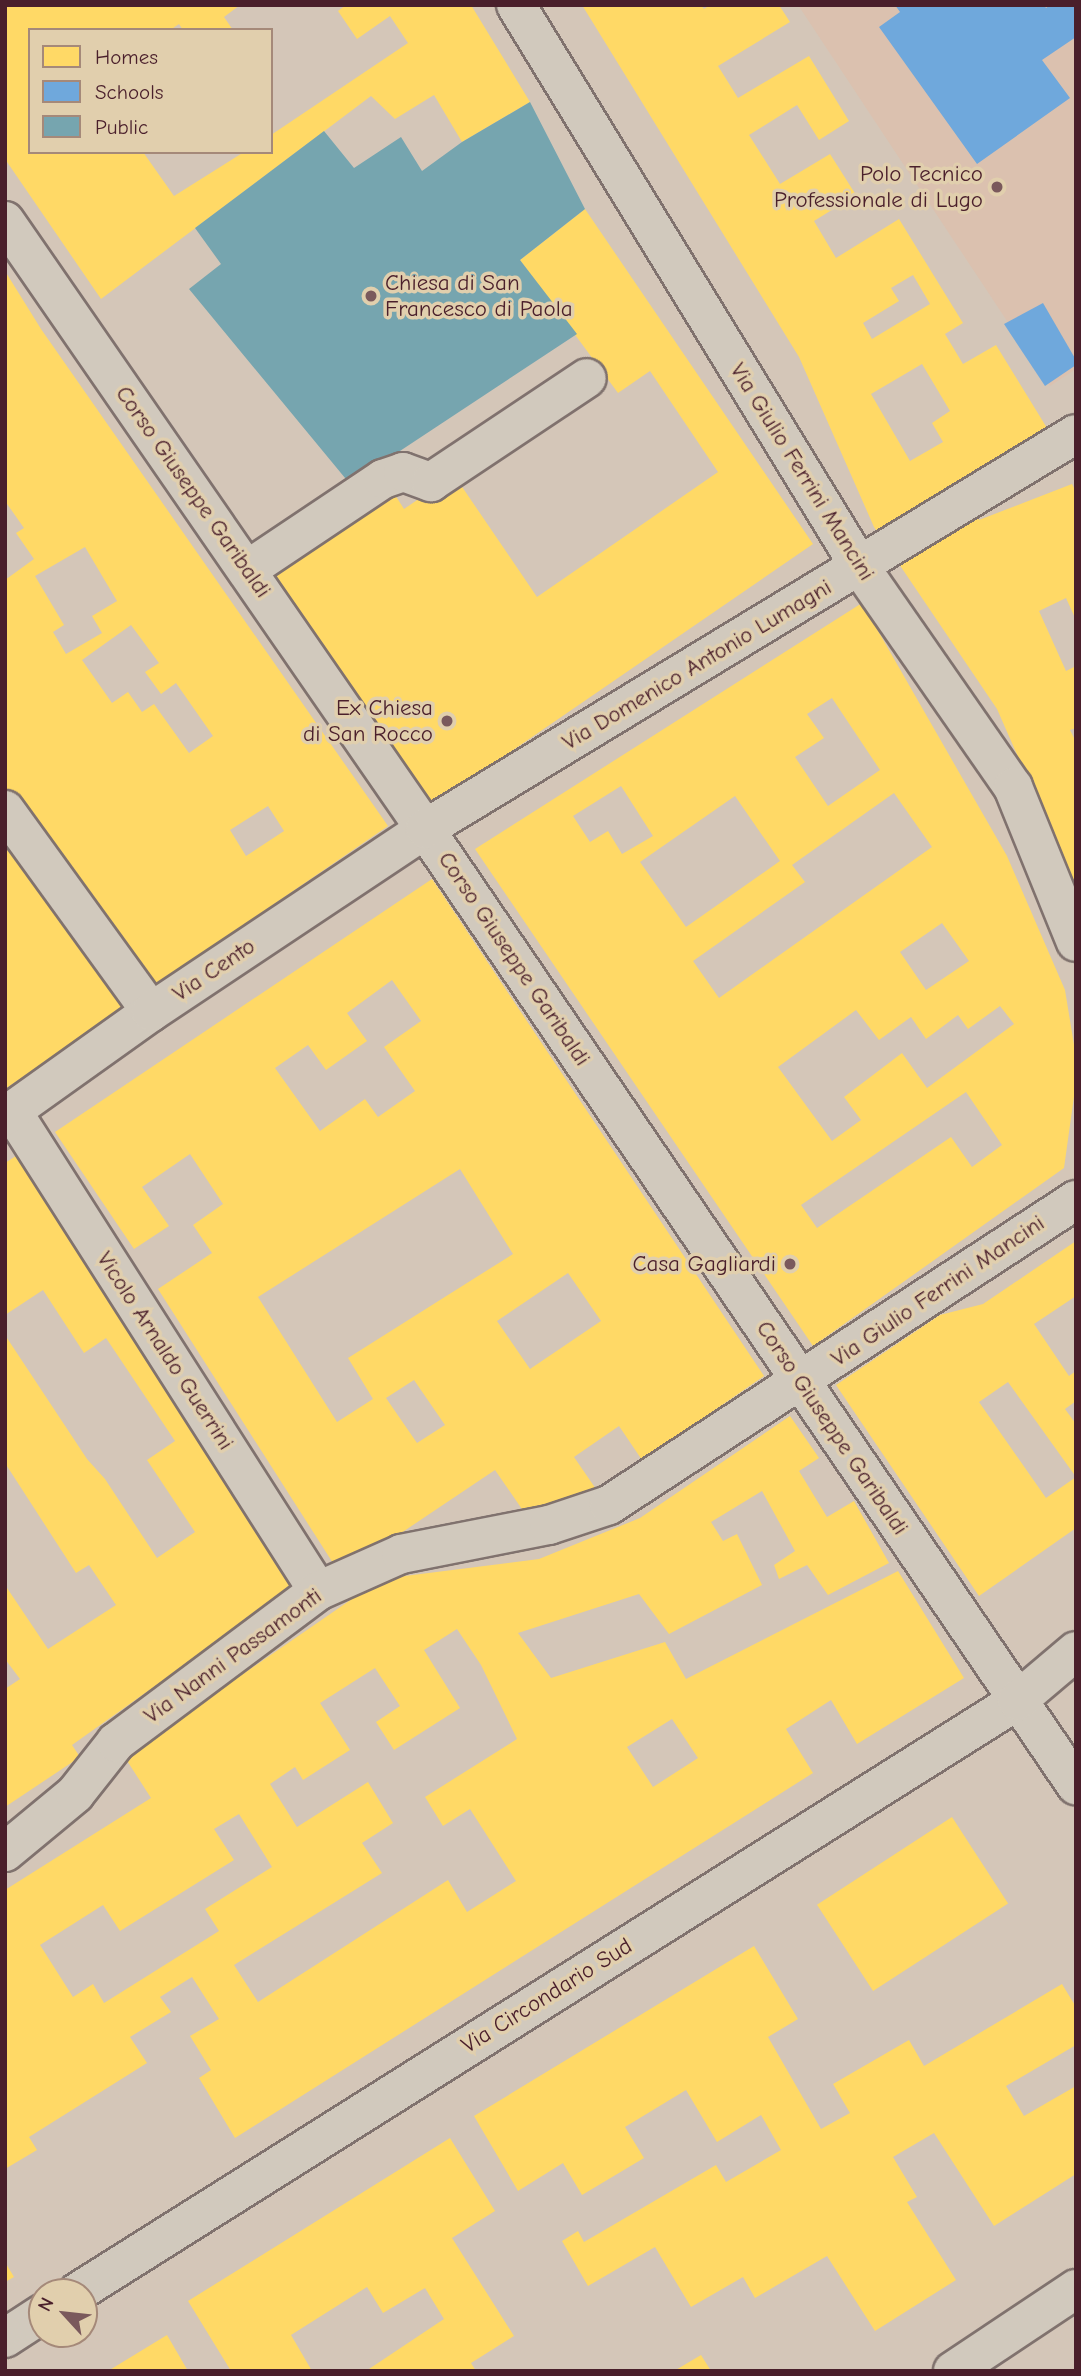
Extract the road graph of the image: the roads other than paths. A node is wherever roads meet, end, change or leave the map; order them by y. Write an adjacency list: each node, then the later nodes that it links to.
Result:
1 (516, 5): 5 (street, Via Giulio Ferrini Mancini)
2 (5, 220): 6 (street, Corso Giuseppe Garibaldi)
3 (587, 378): 6 (street)
4 (1076, 434): 5 (street, Via Domenico Antonio Lumagni)
5 (860, 568): 8 (street, Via Domenico Antonio Lumagni); 9 (street, Via Giulio Ferrini Mancini)
6 (247, 570): 8 (street, Corso Giuseppe Garibaldi)
7 (5, 810): 10 (street)
8 (425, 829): 10 (street, Via Cento); 13 (street, Corso Giuseppe Garibaldi)
9 (1076, 942)
10 (151, 1012): 11 (street, Via Cento)
11 (9, 1114): 14 (street, Vicolo Arnaldo Guerrini)
12 (1076, 1200): 13 (street, Via Giulio Ferrini Mancini)
13 (801, 1382): 14 (street, Via Nanni Passamonti); 16 (street, Corso Giuseppe Garibaldi)
14 (318, 1591): 18 (street, Via Nanni Passamonti)
15 (1076, 1651): 16 (street, Via Circondario Sud)
16 (1017, 1701): 17 (street, Corso Giuseppe Garibaldi); 19 (street, Via Circondario Sud)
17 (1076, 1785)
18 (5, 1852)
19 (98, 2279)
20 (1076, 2289): 23 (street)
21 (28, 2323): 22 (street)
22 (5, 2337)
23 (953, 2371)

